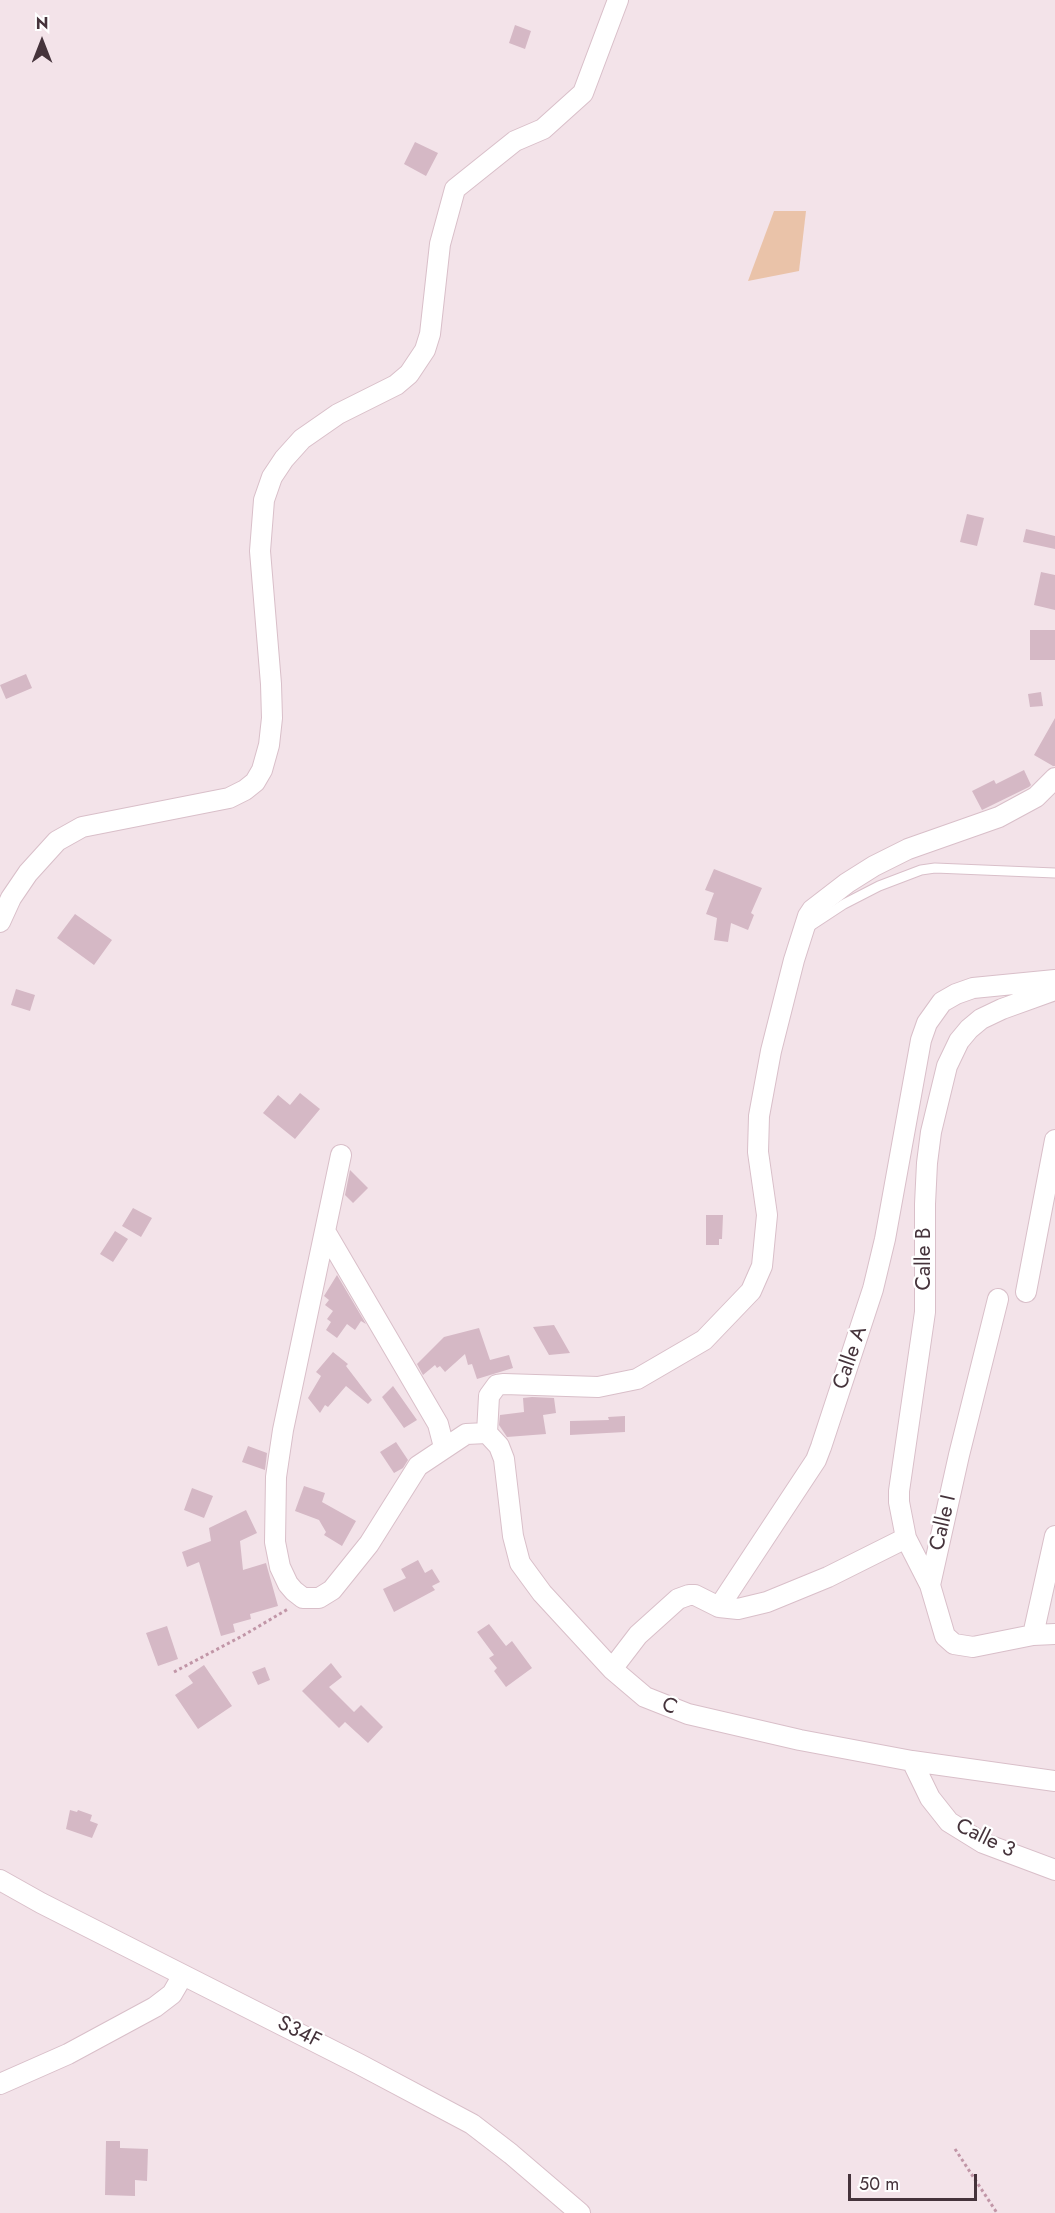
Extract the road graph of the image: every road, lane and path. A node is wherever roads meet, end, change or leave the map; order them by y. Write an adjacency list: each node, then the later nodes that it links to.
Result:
1 (618, 0): 4 (street)
2 (1055, 778): 5 (street)
3 (1055, 873): 5 (lane)
4 (0, 922)
5 (802, 932): 14 (street)
6 (1055, 980): 20 (street, Calle A)
7 (1055, 990): 17 (street, Calle B)
8 (1055, 1140): 10 (street)
9 (341, 1155): 11 (street)
10 (1049, 1207): 12 (street)
11 (325, 1231): 15 (street); 19 (street)
12 (1026, 1292)
13 (998, 1299): 18 (street, Calle I)
14 (487, 1433): 15 (street); 23 (street, C)
15 (444, 1447): 19 (street)
16 (1055, 1536): 22 (street)
17 (906, 1538): 18 (street, Calle B); 20 (street)
18 (930, 1585): 22 (street, Calle I)
19 (303, 1598): 24 (path)
20 (719, 1607): 23 (street)
21 (1055, 1634): 22 (street, Calle I)
22 (1033, 1635)
23 (612, 1669): 25 (street, C)
24 (174, 1672)
25 (912, 1761): 26 (street, C); 27 (street, Calle 3)
26 (1051, 1782)
27 (1055, 1870)
28 (0, 1880): 29 (street, S34F)
29 (183, 1975): 30 (street); 32 (street, S34F)
30 (0, 2084)
31 (956, 2149): 33 (path)
32 (580, 2213)
33 (997, 2213)

